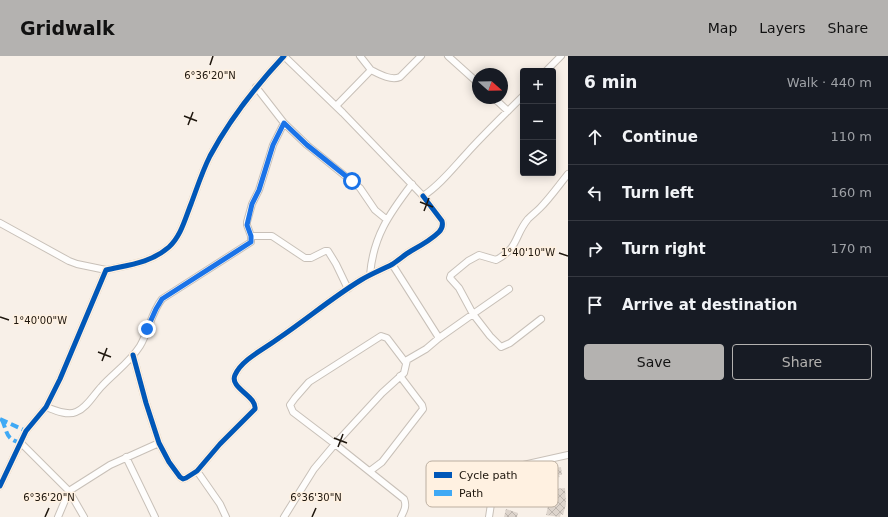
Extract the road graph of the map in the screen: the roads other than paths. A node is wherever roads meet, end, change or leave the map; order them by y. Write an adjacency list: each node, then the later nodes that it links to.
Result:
1 (284, 56): 9 (street); 12 (street)
2 (360, 56): 7 (street)
3 (421, 56): 7 (street)
4 (448, 56): 8 (street)
5 (561, 56): 6 (street)
6 (549, 68)
7 (370, 70): 12 (street)
8 (472, 78)
9 (256, 87): 14 (street); 22 (street)
10 (520, 99): 13 (street)
11 (500, 104): 13 (street)
12 (336, 106): 16 (street)
13 (508, 111): 17 (street)
14 (284, 123): 18 (street); 20 (street)
15 (568, 174): 26 (street)
16 (412, 184): 17 (street); 18 (street)
17 (423, 196): 21 (street)
18 (386, 219): 23 (street)
19 (0, 223): 22 (street)
20 (251, 236): 24 (street); 29 (street)
21 (392, 264): 23 (street); 28 (street)
22 (106, 270): 32 (street)
23 (370, 275): 24 (street)
24 (348, 288): 39 (street)
25 (509, 290): 26 (street)
26 (474, 314): 27 (street); 28 (street)
27 (541, 319)
28 (439, 338): 30 (street)
29 (133, 354): 32 (street); 34 (street)
30 (406, 363): 31 (street); 35 (street)
31 (400, 376): 35 (street); 40 (street)
32 (46, 407): 33 (street)
33 (21, 443): 41 (street); 43 (street)
34 (159, 443): 37 (street); 39 (street)
35 (335, 444): 40 (street); 49 (street)
36 (568, 455): 38 (street)
37 (126, 456): 43 (street); 47 (street)
38 (541, 461)
39 (197, 471): 48 (street)
40 (370, 471): 50 (street)
41 (2, 479): 42 (street)
42 (0, 486)
43 (69, 491): 45 (street); 46 (street)
44 (491, 507): 51 (street)
45 (58, 517)
46 (84, 517)
47 (155, 517)
48 (226, 517)
49 (284, 517)
50 (401, 517)
51 (489, 517)

